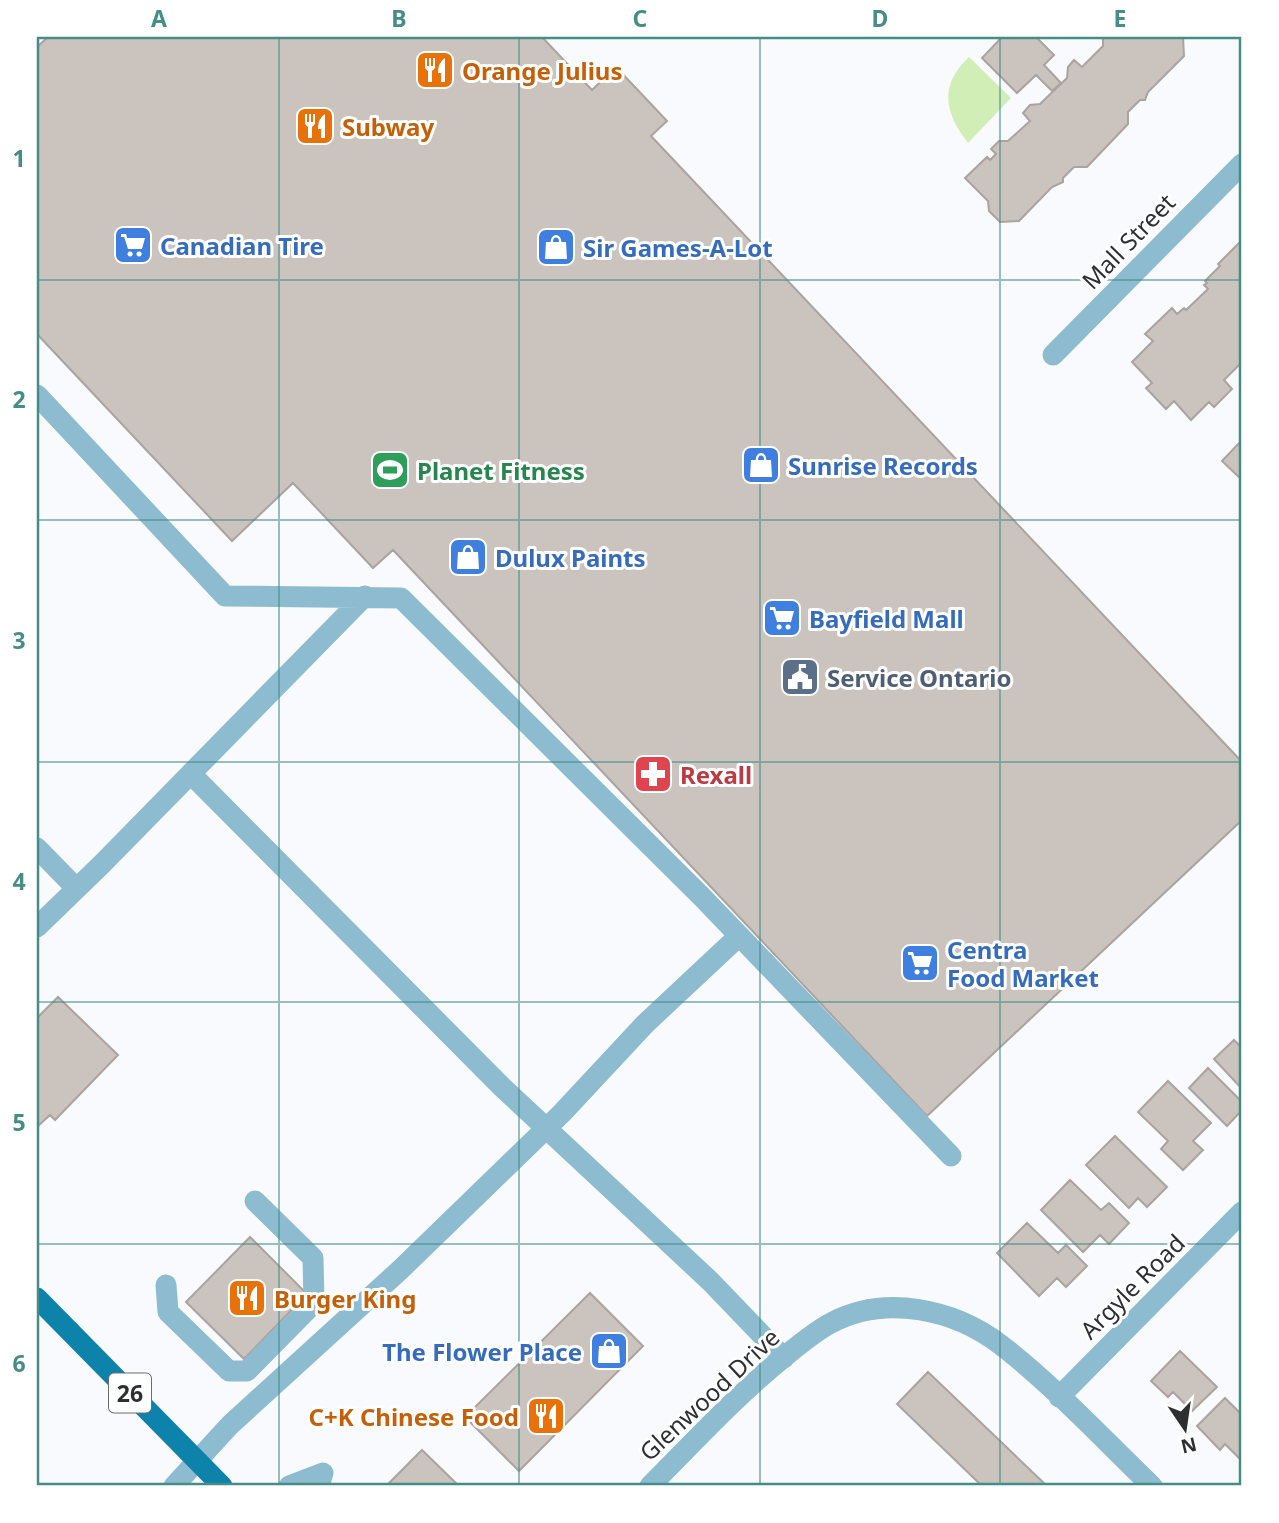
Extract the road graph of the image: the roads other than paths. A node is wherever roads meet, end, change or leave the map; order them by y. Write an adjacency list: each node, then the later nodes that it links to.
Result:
1 (1242, 164): 2 (street, Mall Street)
2 (1053, 355)
3 (37, 395): 4 (street)
4 (365, 596): 5 (street); 9 (street)
5 (191, 774): 7 (street); 10 (street)
6 (37, 848): 7 (street)
7 (76, 888): 8 (street)
8 (37, 927)
9 (739, 936): 10 (street); 11 (street)
10 (546, 1128): 16 (street); 18 (street)
11 (951, 1156)
12 (255, 1201): 14 (street)
13 (1242, 1212): 17 (street, Argyle Road)
14 (166, 1285)
15 (37, 1298): 18 (main road, 26)
16 (784, 1358): 17 (street, Glenwood Drive); 23 (street, Glenwood Drive)
17 (1059, 1397): 24 (street, Glenwood Drive)
18 (197, 1462): 19 (street); 20 (main road, 26)
19 (174, 1486)
20 (222, 1486)
21 (289, 1486): 22 (street)
22 (319, 1486)
23 (650, 1486)
24 (1153, 1486)

